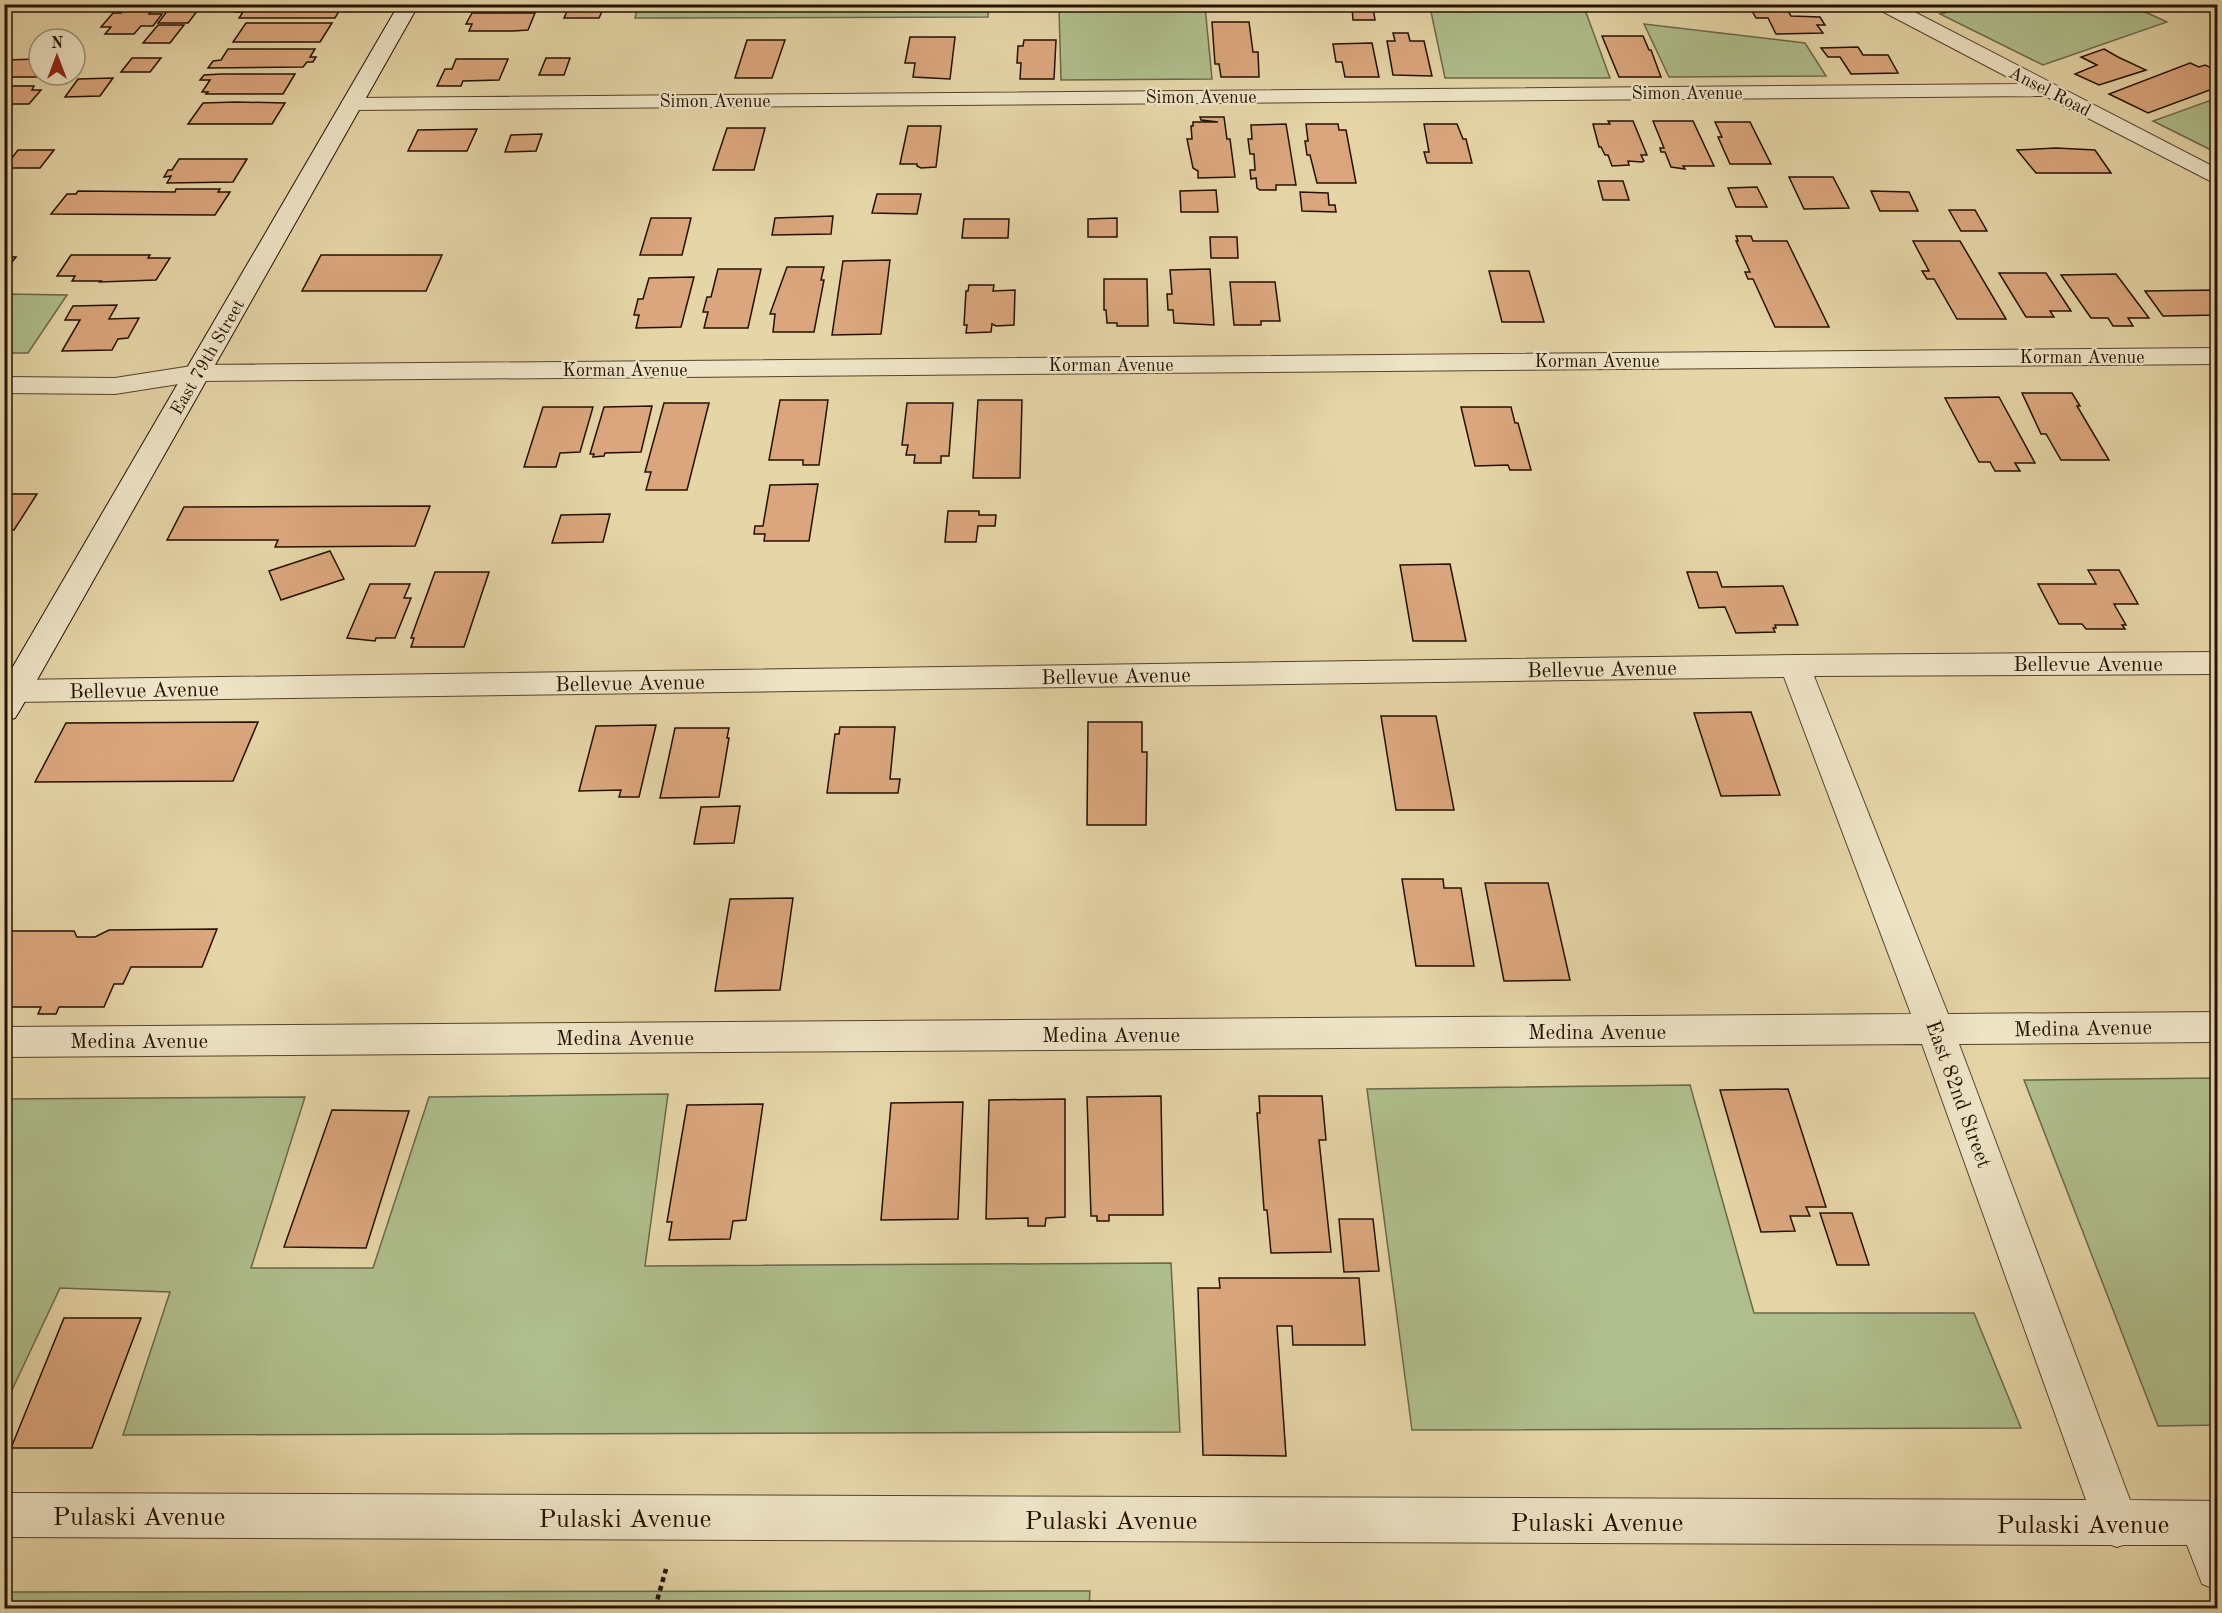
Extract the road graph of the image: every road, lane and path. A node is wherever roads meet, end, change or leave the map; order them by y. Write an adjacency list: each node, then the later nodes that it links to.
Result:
1 (409, 4): 4 (street, East 79th Street)
2 (1883, 4): 3 (street, Ansel Road)
3 (2049, 90): 4 (street, Simon Avenue); 5 (street, Ansel Road)
4 (352, 104): 7 (street, East 79th Street)
5 (2217, 178)
6 (2217, 356): 7 (street, Korman Avenue)
7 (198, 373): 8 (street, Korman Avenue); 11 (street, East 79th Street)
8 (4, 385)
9 (2217, 663): 10 (street, Bellevue Avenue)
10 (1795, 666): 11 (street, Bellevue Avenue); 13 (street, East 82nd Street)
11 (10, 701)
12 (2217, 1027): 13 (street, Medina Avenue)
13 (1936, 1030): 14 (street, Medina Avenue); 17 (street, East 82nd Street)
14 (4, 1042)
15 (4, 1515): 17 (street, Pulaski Avenue)
16 (2209, 1523): 17 (street, Pulaski Avenue); 18 (street)
17 (2117, 1525)
18 (2217, 1568)
19 (666, 1569): 20 (path)
20 (655, 1608)

